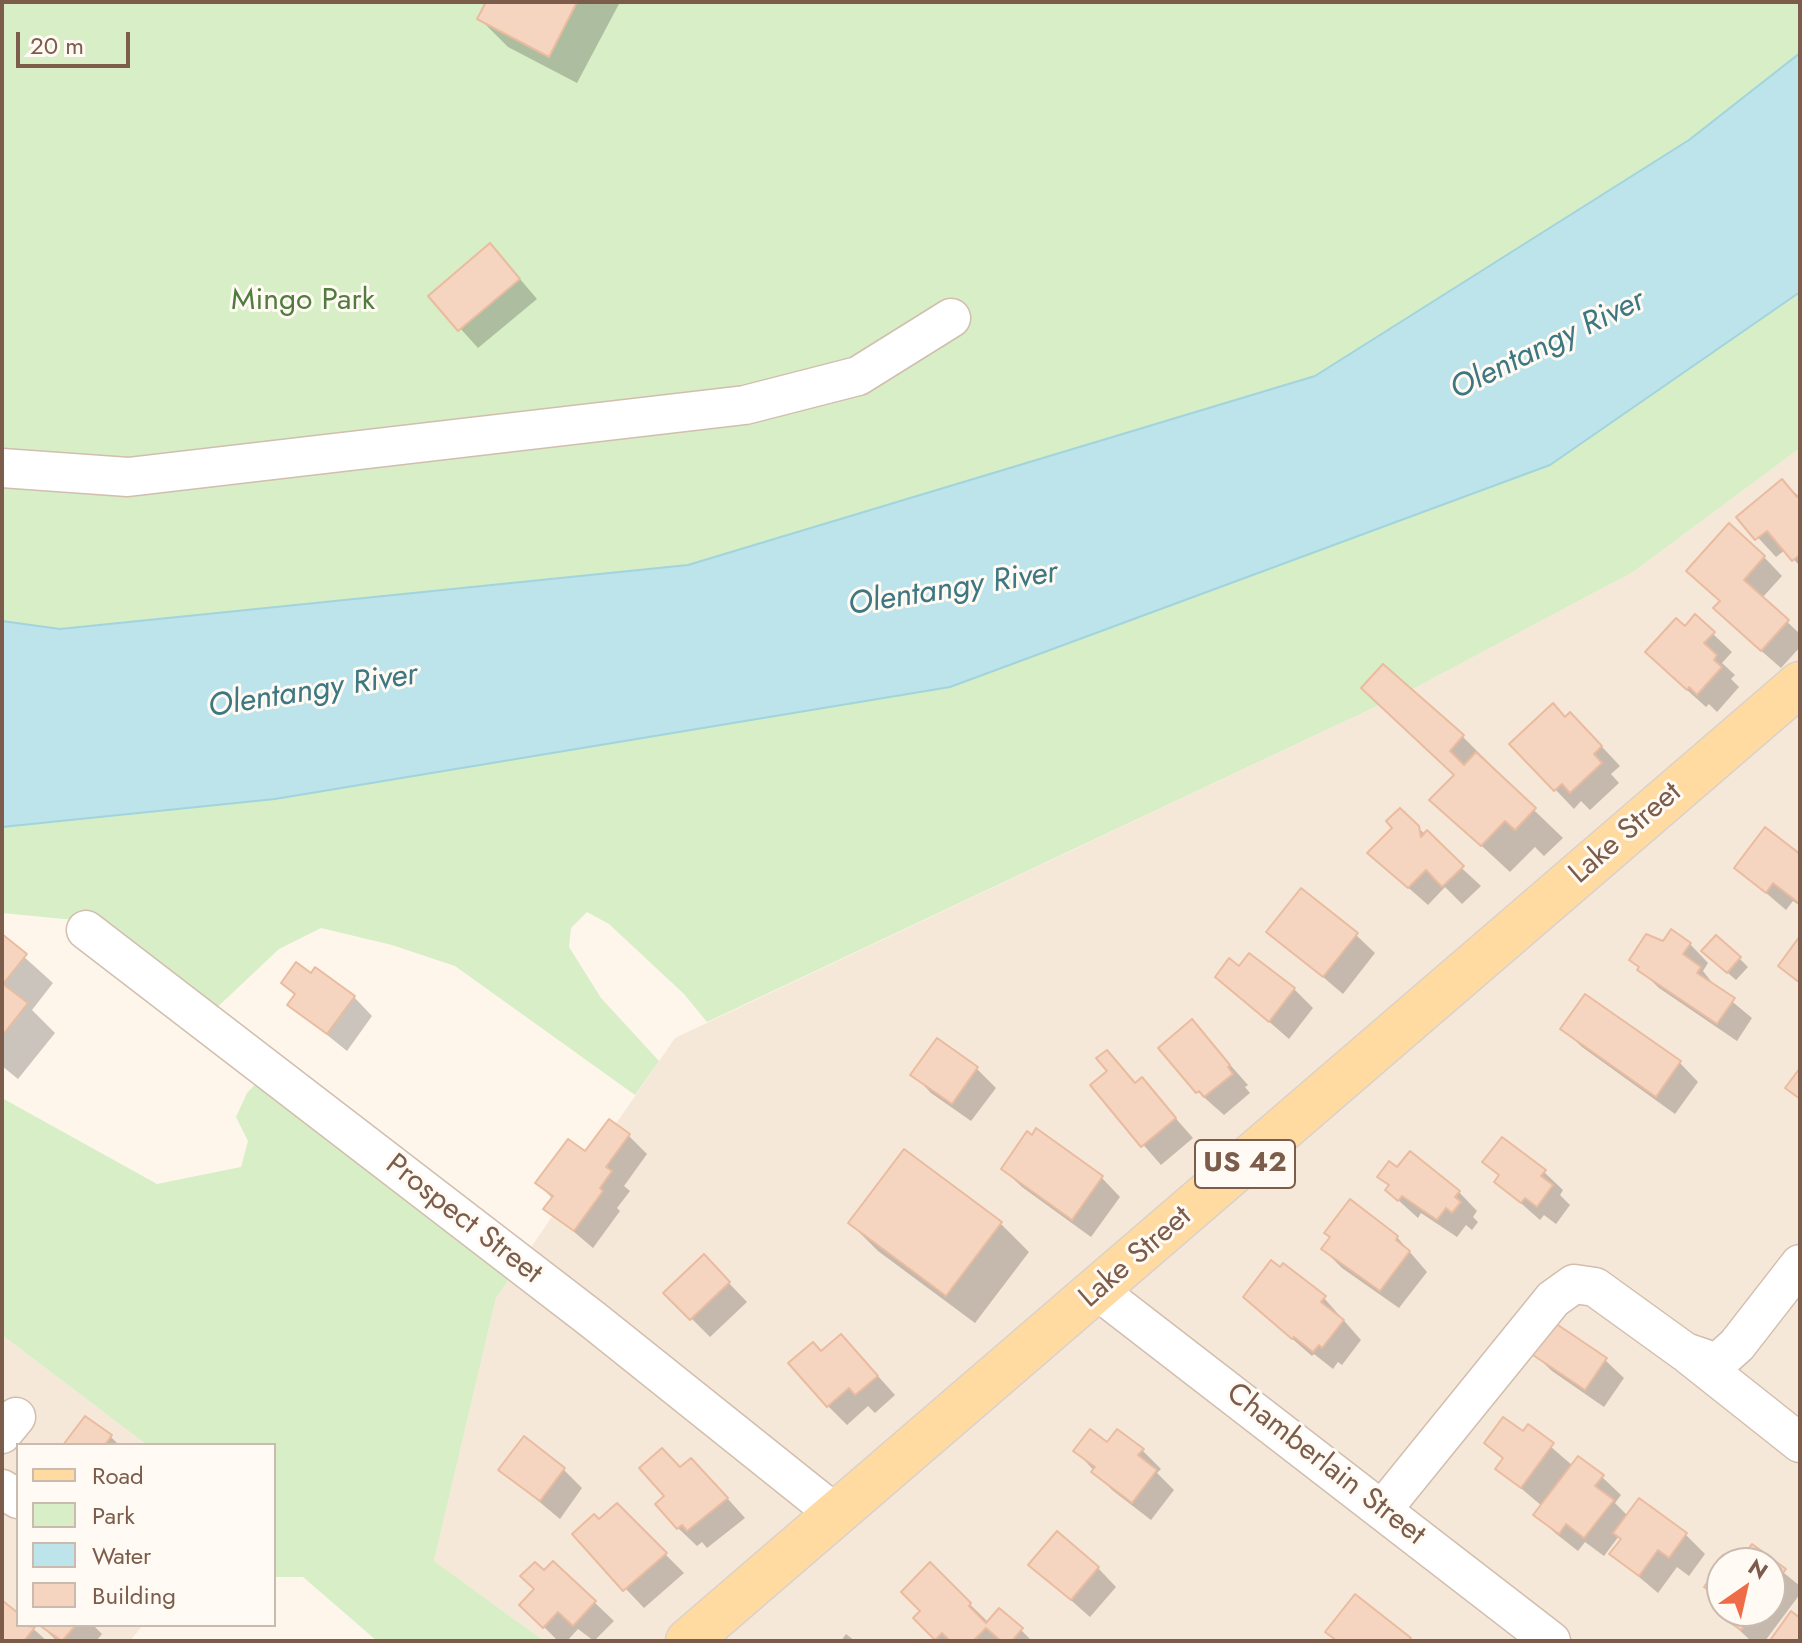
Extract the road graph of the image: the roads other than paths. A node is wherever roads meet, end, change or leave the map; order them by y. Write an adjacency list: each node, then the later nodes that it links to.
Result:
1 (951, 318): 2 (street)
2 (2, 468)
3 (1800, 684): 6 (main road, Lake Street / US 42)
4 (86, 930): 10 (street, Prospect Street)
5 (1800, 1264): 7 (street)
6 (1098, 1291): 9 (street, Chamberlain Street); 10 (main road, Lake Street / US 42)
7 (1685, 1352): 8 (street); 9 (street)
8 (1800, 1443)
9 (1382, 1510): 12 (street, Chamberlain Street)
10 (837, 1515): 11 (main road, Lake Street / US 42)
11 (688, 1641)
12 (1551, 1641)

